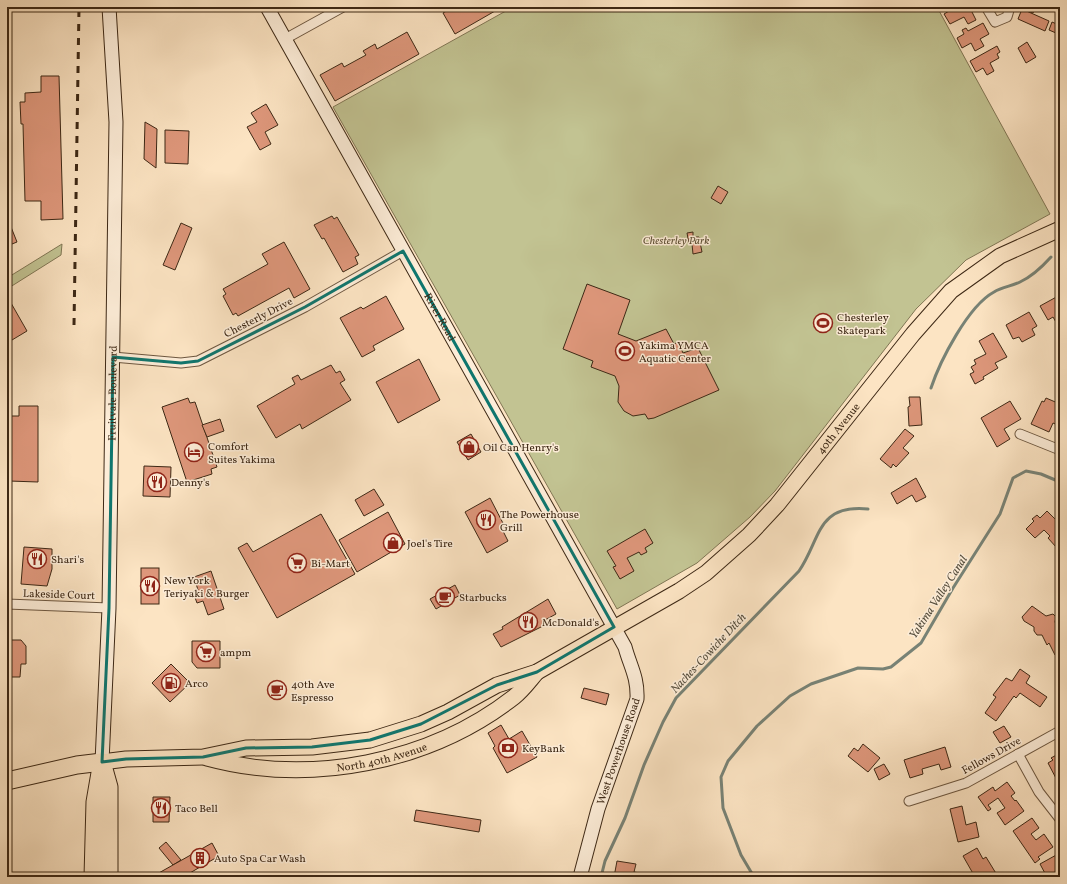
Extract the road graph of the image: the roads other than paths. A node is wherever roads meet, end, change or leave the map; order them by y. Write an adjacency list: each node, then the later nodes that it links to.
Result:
1 (109, 7): 7 (main road, Fruitvale Boulevard)
2 (116, 7): 7 (main road, Fruitvale Boulevard)
3 (267, 7): 8 (main road, River Road)
4 (342, 7): 8 (street)
5 (986, 7): 6 (street)
6 (1010, 7)
7 (109, 24): 11 (main road, Fruitvale Boulevard)
8 (285, 39): 10 (main road, River Road)
9 (1060, 229): 16 (main road, 40th Avenue)
10 (404, 251): 11 (street, Chesterly Drive); 16 (main road, River Road)
11 (113, 357): 15 (main road, Fruitvale Boulevard)
12 (1020, 434): 13 (street)
13 (1060, 450)
14 (7, 604): 15 (street, Lakeside Court)
15 (109, 608): 21 (main road, Fruitvale Boulevard)
16 (614, 627): 17 (main road, North 40th Avenue); 27 (main road, West Powerhouse Road)
17 (538, 672): 20 (main road, North 40th Avenue); 20 (main road, North 40th Avenue)
18 (1060, 732): 19 (street, Fellows Drive)
19 (1018, 754): 23 (street, Fellows Drive); 24 (street)
20 (203, 757): 21 (main road, North 40th Avenue)
21 (102, 762): 22 (highway); 25 (highway); 26 (highway)
22 (7, 781)
23 (908, 801)
24 (1060, 818)
25 (93, 877)
26 (109, 877)
27 (580, 877)

